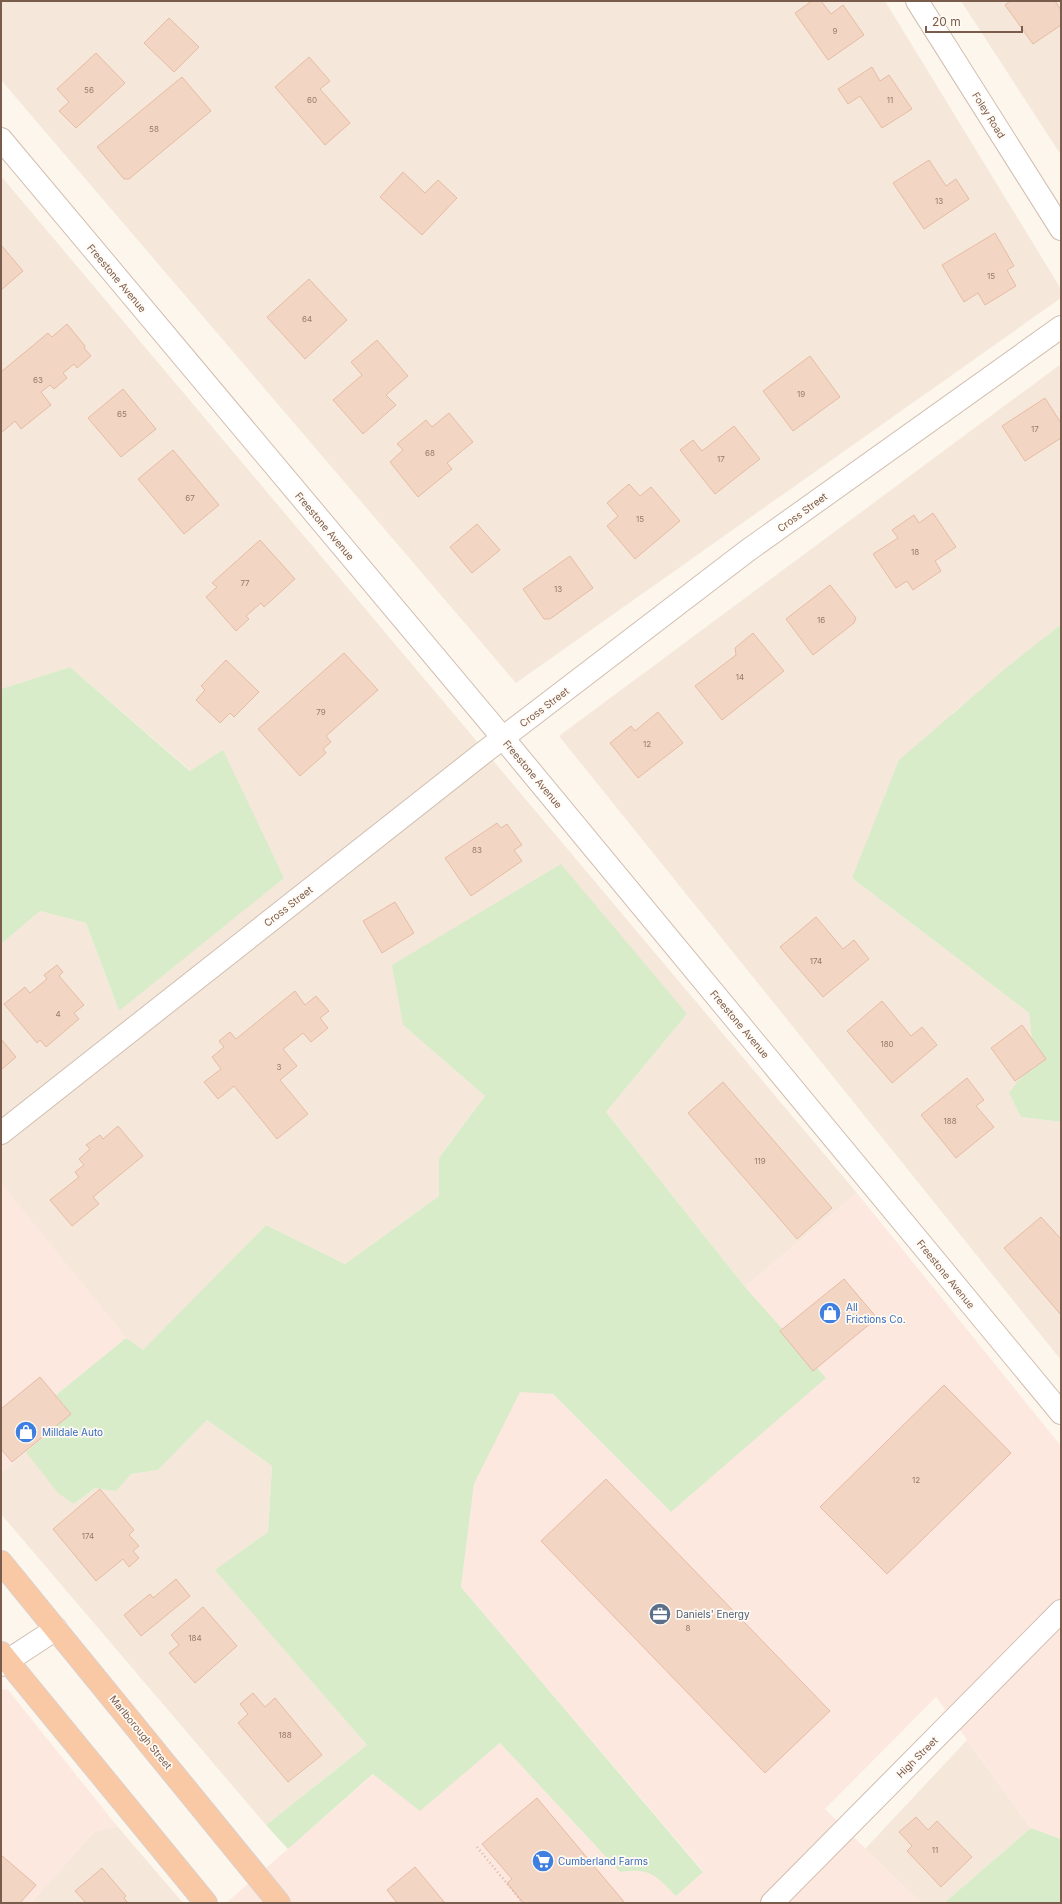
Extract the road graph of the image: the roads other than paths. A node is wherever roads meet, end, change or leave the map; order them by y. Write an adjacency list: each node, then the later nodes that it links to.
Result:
1 (917, 1): 3 (street, Foley Road)
2 (1, 139): 5 (street, Freestone Avenue)
3 (1061, 229)
4 (1061, 327): 5 (street, Cross Street)
5 (503, 738): 6 (street, Cross Street); 7 (street, Freestone Avenue)
6 (1, 1133)
7 (1061, 1413)
8 (1, 1562): 10 (highway, Marlborough Street)
9 (1061, 1611): 14 (street, High Street)
10 (56, 1629): 11 (street); 13 (highway, Marlborough Street)
11 (3, 1659): 12 (highway)
12 (206, 1903)
13 (279, 1903)
14 (772, 1903)

